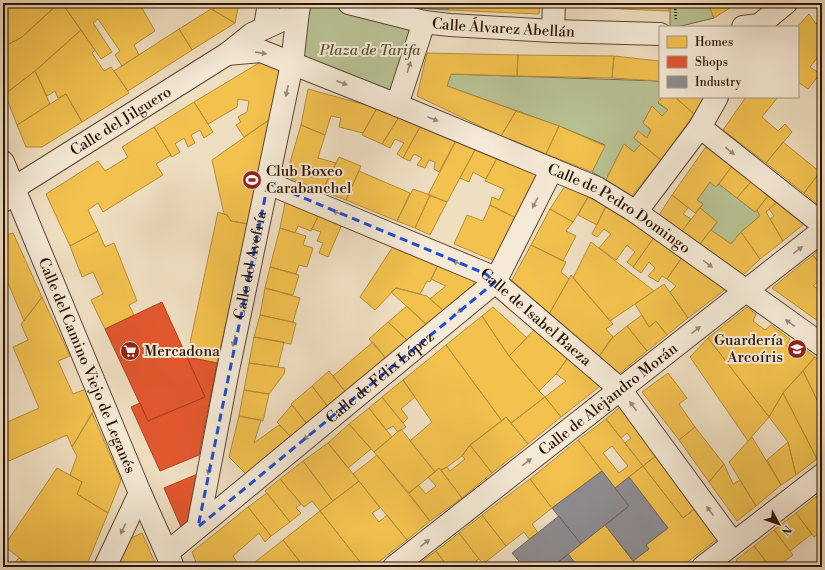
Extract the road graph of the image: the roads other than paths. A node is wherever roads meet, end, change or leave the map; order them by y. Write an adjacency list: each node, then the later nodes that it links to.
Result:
1 (269, 3): 8 (street)
2 (349, 3): 6 (street, Calle Álvarez Abellán)
3 (554, 3): 10 (street)
4 (786, 3): 7 (street)
5 (299, 7): 8 (street, Calle del Jilguero); 12 (street, Calle del Avefría)
6 (424, 22): 10 (street, Calle Álvarez Abellán); 14 (street, one-way to 6)
7 (754, 26)
8 (265, 27): 11 (street, Calle del Jilguero)
9 (659, 28): 10 (street, Calle Álvarez Abellán)
10 (553, 31)
11 (227, 54): 12 (street, Calle del Jilguero, one-way to 12); 19 (street, Calle del Jilguero)
12 (292, 64): 14 (street, one-way to 14); 18 (street, Calle del Avefría, one-way to 18)
13 (716, 98): 15 (street)
14 (397, 104): 17 (street, Calle de Pedro Domingo, one-way to 17)
15 (700, 127): 20 (street); 21 (street, one-way to 21)
16 (3, 162): 19 (street, Calle del Camino Viejo de Leganés)
17 (552, 169): 20 (street, Calle de Pedro Domingo); 23 (street, Calle de Félix López, one-way to 23)
18 (268, 183): 23 (street, Calle de Isabel Baeza, one-way to 18); 29 (street, Calle del Avefría, one-way to 29)
19 (9, 195): 28 (street, Calle del Camino Viejo de Leganés)
20 (636, 212): 24 (street, Calle de Pedro Domingo, one-way to 24)
21 (822, 224)
22 (822, 231): 24 (street, Calle de Alejandro Morán, one-way to 22)
23 (495, 282): 26 (street, Calle de Isabel Baeza); 29 (street, Calle de Félix López, one-way to 29)
24 (746, 291): 25 (street, Calle de Pedro Domingo, one-way to 24); 26 (street, Calle de Alejandro Morán, one-way to 24)
25 (822, 345)
26 (620, 389): 30 (street, Calle de Isabel Baeza, one-way to 26); 34 (street, Calle de Alejandro Morán, one-way to 26)
27 (822, 475): 30 (street)
28 (140, 493): 31 (street, Calle del Camino Viejo de Leganés); 33 (street, one-way to 33)
29 (198, 528): 31 (street, Calle de Félix López)
30 (733, 543): 32 (street)
31 (170, 560)
32 (712, 564)
33 (105, 567)
34 (394, 567)

